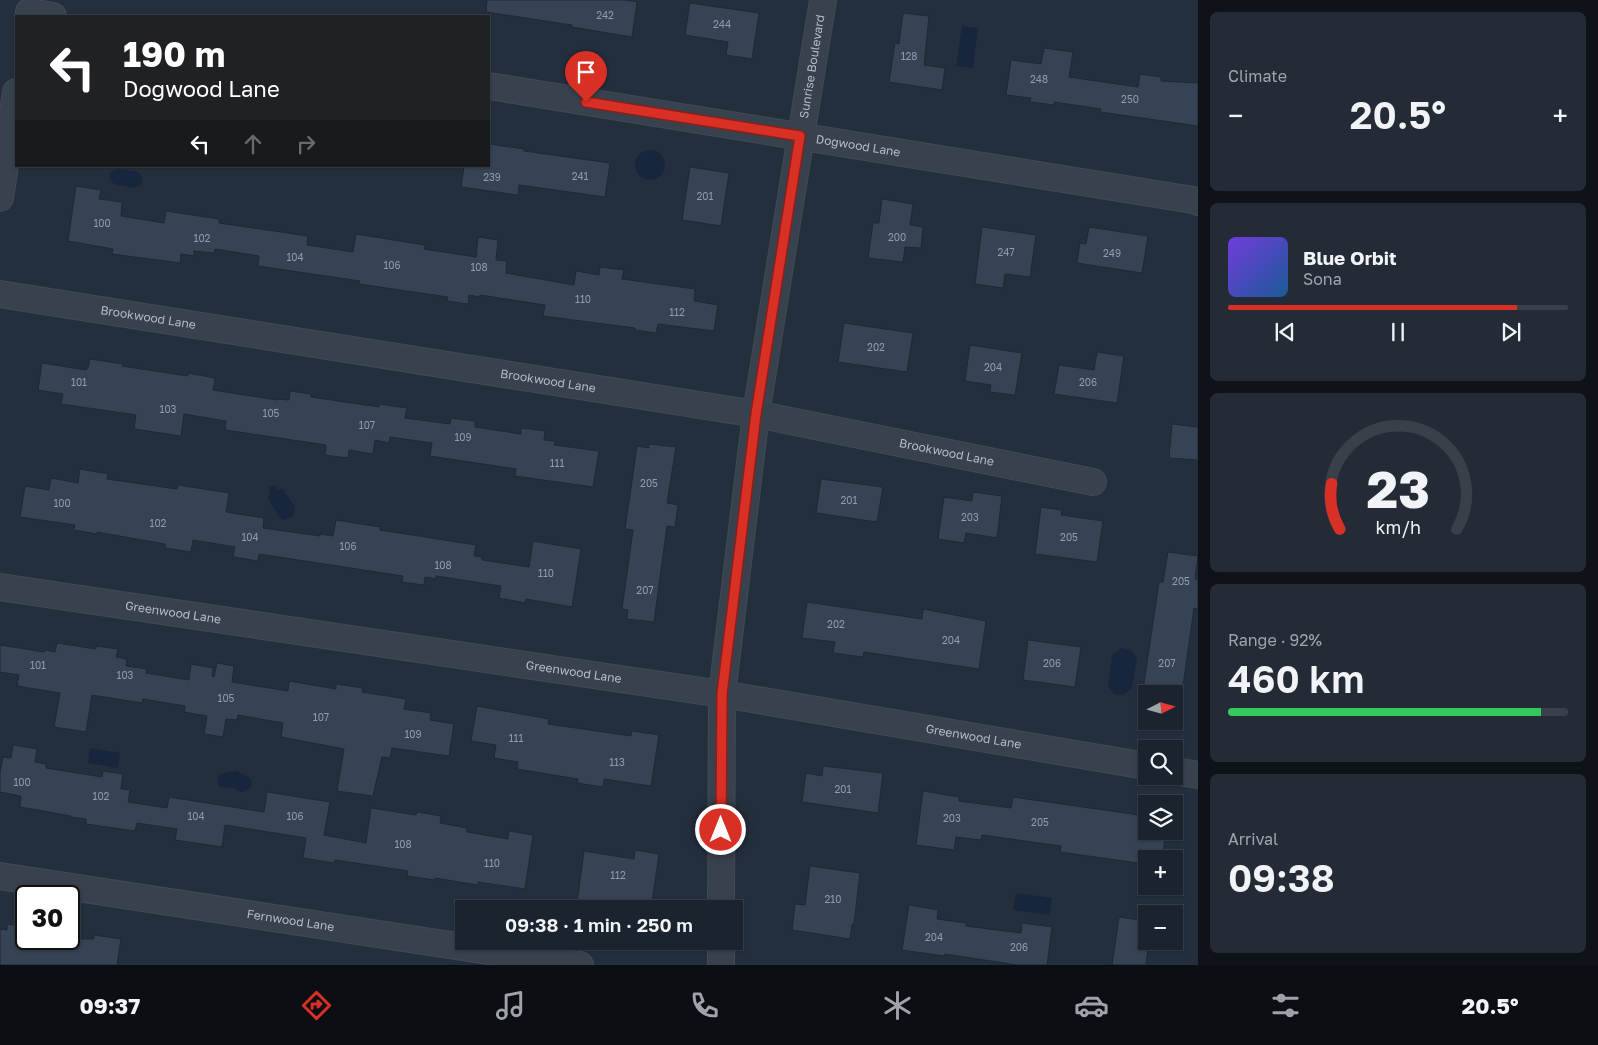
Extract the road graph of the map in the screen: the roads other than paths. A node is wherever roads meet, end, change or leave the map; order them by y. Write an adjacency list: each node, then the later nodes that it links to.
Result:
1 (823, 0): 4 (street, Sunrise Boulevard)
2 (490, 86): 4 (street, Dogwood Lane)
3 (15, 99): 5 (street)
4 (800, 136): 6 (street, Dogwood Lane); 8 (street, Sunrise Boulevard)
5 (0, 198)
6 (1198, 202)
7 (0, 294): 8 (street, Brookwood Lane)
8 (756, 414): 9 (street, Brookwood Lane); 11 (street, Sunrise Boulevard)
9 (1093, 482)
10 (0, 587): 11 (street, Greenwood Lane)
11 (722, 694): 12 (street, Greenwood Lane); 16 (street, Sunrise Boulevard)
12 (1138, 765)
13 (1183, 772): 14 (street)
14 (1198, 775)
15 (0, 876): 18 (street, Fernwood Lane)
16 (721, 900)
17 (721, 950): 19 (street)
18 (580, 965)
19 (721, 965)

